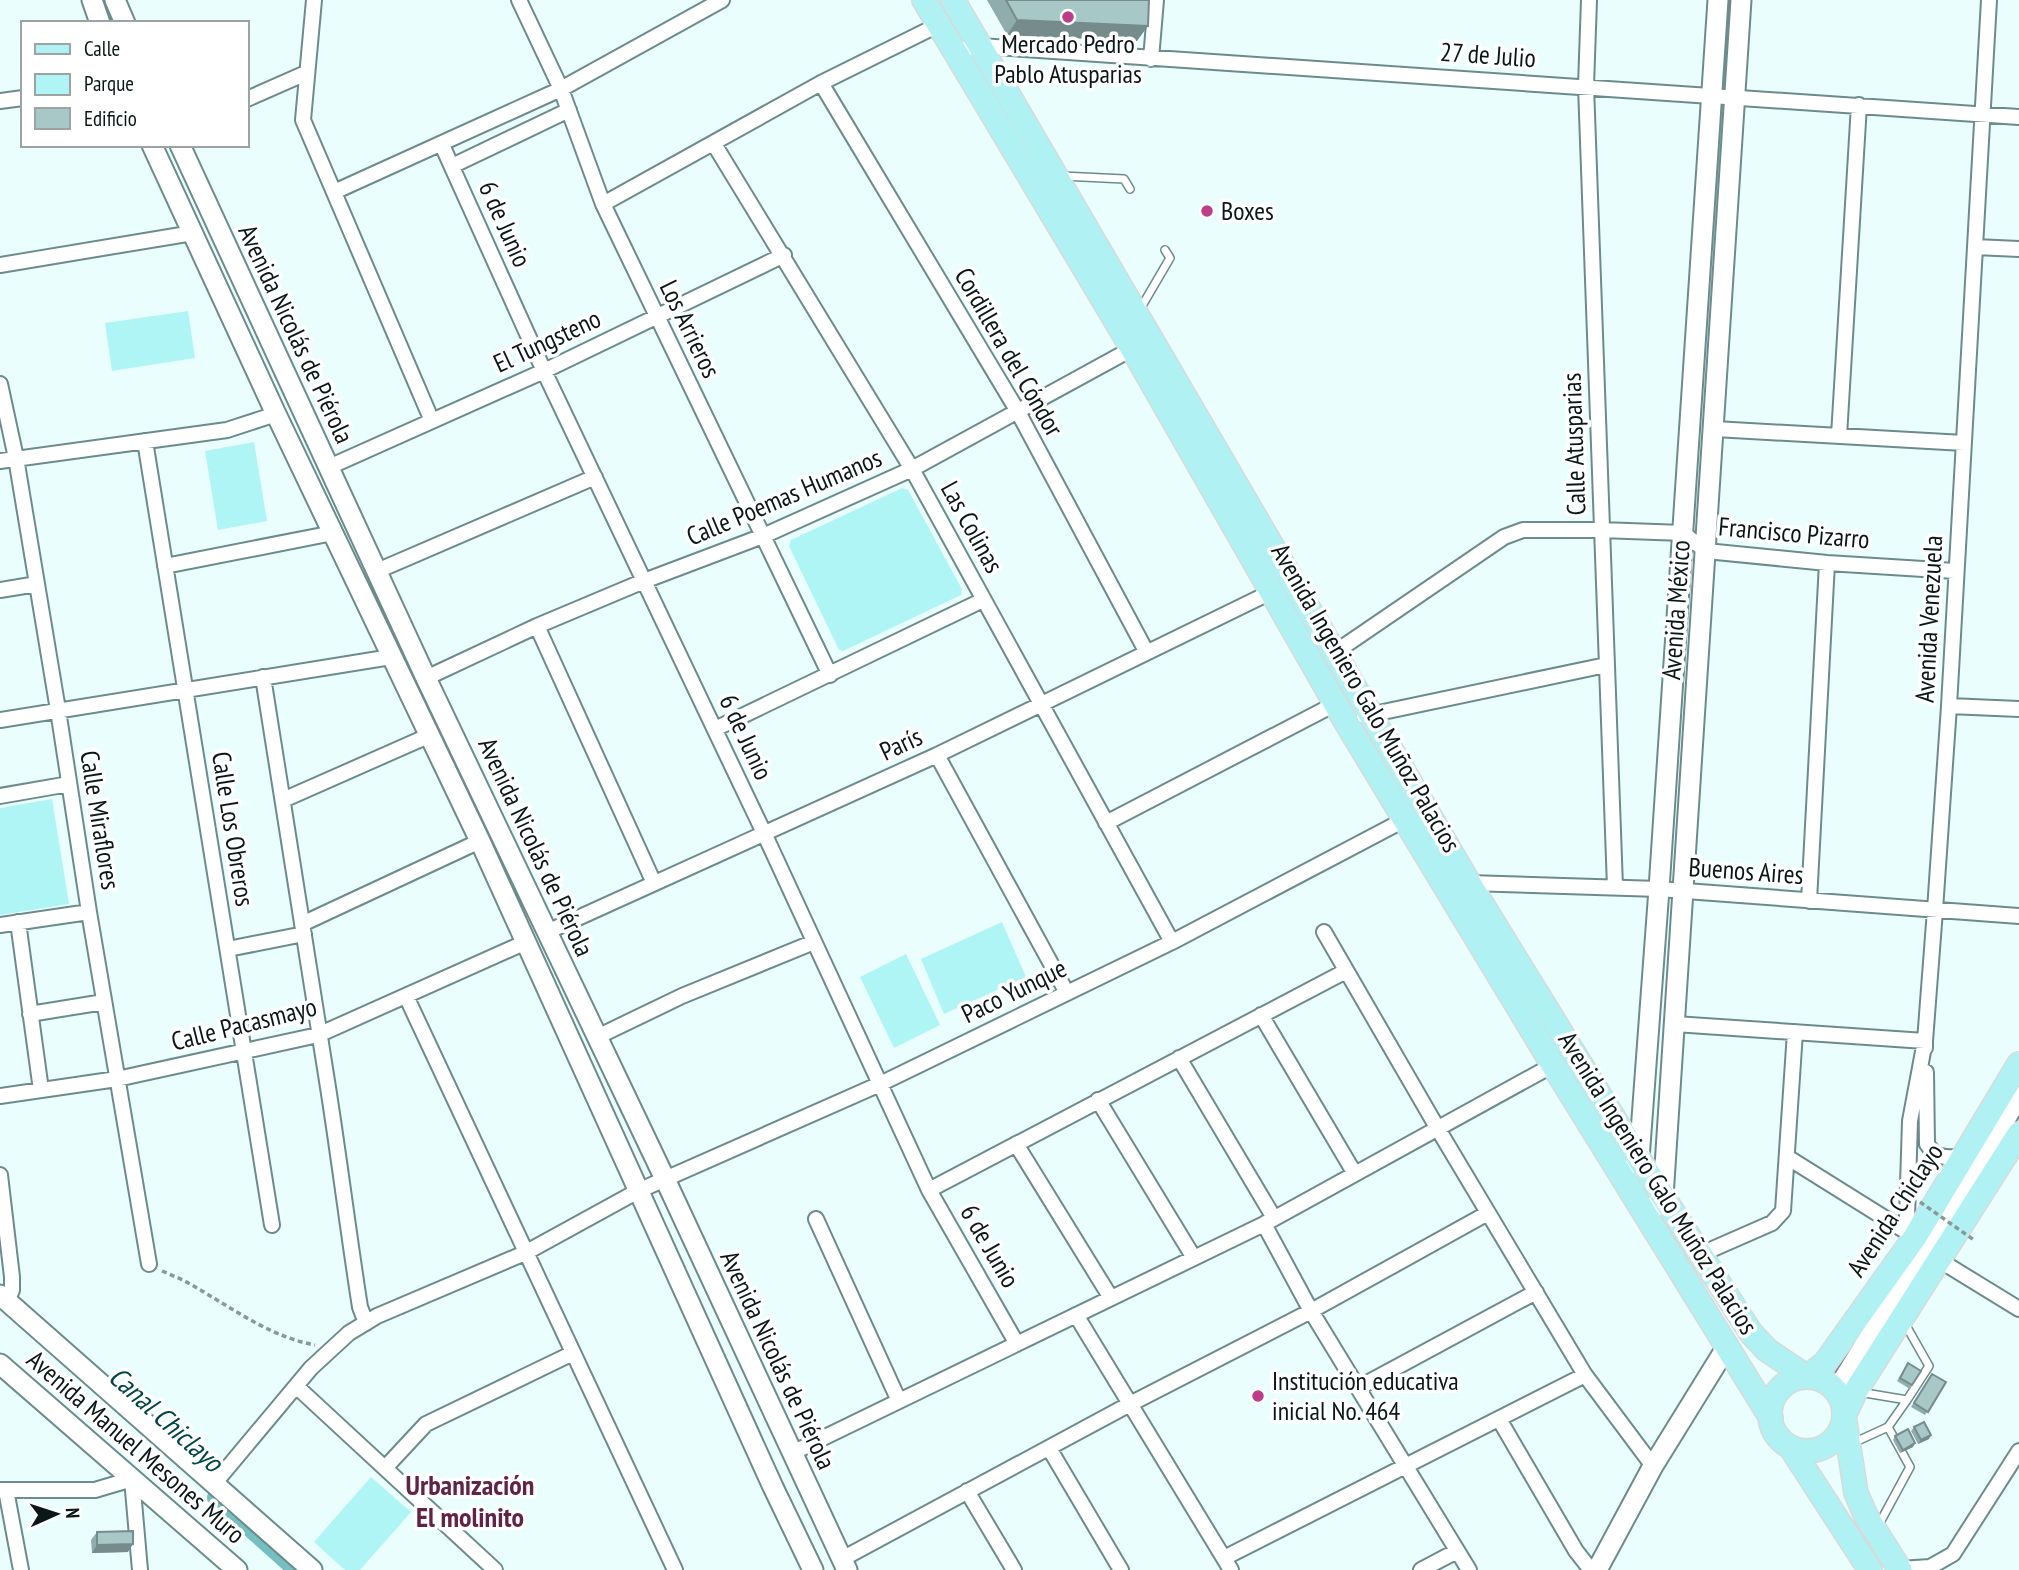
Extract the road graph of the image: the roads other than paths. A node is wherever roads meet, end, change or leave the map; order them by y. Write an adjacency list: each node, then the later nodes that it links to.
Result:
1 (92, 0): 13 (street)
2 (115, 0): 14 (street)
3 (314, 0): 19 (street)
4 (519, 0): 22 (street, Los Arrieros)
5 (722, 0): 22 (street)
6 (924, 0): 15 (main road, Avenida Ingeniero Galo Muñoz Palacios)
7 (953, 0): 16 (main road, Avenida Ingeniero Galo Muñoz Palacios)
8 (1156, 0): 18 (street)
9 (1589, 0): 21 (street, Calle Atusparias)
10 (1718, 0): 23 (street, Avenida México)
11 (1741, 0): 24 (street, Avenida México)
12 (1989, 0): 30 (street, Avenida Venezuela)
13 (99, 21)
14 (124, 21)
15 (938, 25): 17 (main road, Avenida Ingeniero Galo Muñoz Palacios); 20 (street)
16 (980, 46): 17 (street, 27 de Julio); 18 (street, 27 de Julio); 37 (main road, Avenida Ingeniero Galo Muñoz Palacios)
17 (954, 51): 49 (main road, Avenida Ingeniero Galo Muñoz Palacios)
18 (1151, 59): 21 (street, 27 de Julio)
19 (306, 73): 26 (street); 39 (street)
20 (821, 83): 32 (street); 52 (street, Cordillera del Cóndor)
21 (1586, 86): 23 (street, 27 de Julio); 64 (street, Calle Atusparias)
22 (561, 89): 29 (street, Los Arrieros); 33 (street)
23 (1712, 94): 24 (street, 27 de Julio); 66 (street, Avenida México)
24 (1735, 96): 28 (street, 27 de Julio); 55 (street, Avenida México)
25 (21, 98): 27 (street)
26 (248, 99)
27 (0, 101)
28 (1859, 105): 30 (street, 27 de Julio); 56 (street)
29 (569, 110): 36 (street); 40 (street, Los Arrieros)
30 (1982, 114): 31 (street, 27 de Julio); 42 (street, Avenida Venezuela)
31 (2019, 117)
32 (714, 144): 40 (street); 45 (street, Las Colinas)
33 (442, 145): 36 (street, 6 de Junio); 39 (street)
34 (153, 147): 41 (street, Avenida Nicolás de Piérola)
35 (181, 147): 61 (street, Avenida Nicolás de Piérola)
36 (452, 166): 50 (street, 6 de Junio)
37 (1056, 176): 38 (lane); 47 (main road, Avenida Ingeniero Galo Muñoz Palacios)
38 (1130, 188)
39 (334, 192): 54 (street)
40 (603, 204): 48 (street, Los Arrieros)
41 (194, 233): 46 (street); 53 (street, Avenida Nicolás de Piérola)
42 (1975, 247): 43 (street); 58 (street, Avenida Venezuela)
43 (2019, 249)
44 (1165, 250): 47 (lane)
45 (784, 256): 48 (street, El Tungsteno); 62 (street, Las Colinas)
46 (0, 265)
47 (1136, 314): 49 (main road, Avenida Ingeniero Galo Muñoz Palacios)
48 (656, 317): 50 (street, El Tungsteno); 67 (street, Los Arrieros)
49 (1141, 343): 52 (street, Calle Poemas Humanos); 76 (main road, Avenida Ingeniero Galo Muñoz Palacios); 80 (main road, Avenida Ingeniero Galo Muñoz Palacios)
50 (544, 371): 54 (street, El Tungsteno); 63 (street, 6 de Junio)
51 (0, 384): 59 (street, Calle Miraflores)
52 (1017, 410): 62 (street, Calle Poemas Humanos); 79 (street, Cordillera del Cóndor)
53 (276, 414): 57 (street); 65 (street, Avenida Nicolás de Piérola)
54 (432, 421): 61 (street, El Tungsteno)
55 (1715, 429): 56 (street); 68 (street, Avenida México)
56 (1839, 436): 58 (street)
57 (145, 442): 59 (street); 70 (street, Calle Los Obreros)
58 (1964, 443): 72 (street, Avenida Venezuela)
59 (16, 458): 60 (street); 74 (street, Calle Miraflores)
60 (0, 461)
61 (328, 467): 71 (street, Avenida Nicolás de Piérola)
62 (912, 469): 67 (street, Calle Poemas Humanos); 77 (street, Las Colinas)
63 (595, 477): 71 (street); 73 (street, 6 de Junio)
64 (1601, 530): 66 (street, Francisco Pizarro); 80 (street, Francisco Pizarro); 82 (street, Calle Atusparias)
65 (333, 533): 70 (street); 81 (street, Avenida Nicolás de Piérola)
66 (1683, 533): 68 (street, Francisco Pizarro); 108 (street, Avenida México)
67 (762, 536): 73 (street, Calle Poemas Humanos); 83 (street, Los Arrieros)
68 (1706, 551): 69 (street, Francisco Pizarro); 109 (street, Avenida México)
69 (1827, 563): 72 (street, Francisco Pizarro); 110 (street)
70 (165, 566): 86 (street, Calle Los Obreros)
71 (377, 571): 85 (street, Avenida Nicolás de Piérola)
72 (1955, 571): 89 (street, Avenida Venezuela)
73 (644, 581): 78 (street, Calle Poemas Humanos); 95 (street, 6 de Junio)
74 (37, 584): 75 (street); 91 (street, Calle Miraflores)
75 (0, 590)
76 (1271, 592): 79 (street, París); 87 (main road, Avenida Ingeniero Galo Muñoz Palacios)
77 (984, 600): 83 (street); 88 (street, Las Colinas)
78 (537, 626): 85 (street, Calle Poemas Humanos); 105 (street)
79 (1146, 651): 88 (street, París)
80 (1334, 653): 92 (main road, Avenida Ingeniero Galo Muñoz Palacios)
81 (391, 657): 84 (street); 96 (street, Avenida Nicolás de Piérola)
82 (1606, 665): 92 (street); 107 (street, Calle Atusparias)
83 (830, 675): 95 (street)
84 (263, 677): 86 (street); 100 (street)
85 (426, 678): 117 (street, Avenida Nicolás de Piérola)
86 (184, 690): 91 (street); 122 (street, Calle Los Obreros)
87 (1335, 704): 94 (main road, Avenida Ingeniero Galo Muñoz Palacios); 102 (street)
88 (1041, 705): 97 (street, París); 102 (street, Las Colinas)
89 (1949, 706): 90 (street); 111 (street, Avenida Venezuela)
90 (2019, 709)
91 (58, 710): 93 (street); 98 (street, Calle Miraflores)
92 (1369, 713): 94 (street); 106 (main road, Avenida Ingeniero Galo Muñoz Palacios)
93 (0, 720)
94 (1347, 724): 101 (main road, Avenida Ingeniero Galo Muñoz Palacios)
95 (715, 729): 103 (street, 6 de Junio)
96 (428, 736): 100 (street); 104 (street, Avenida Nicolás de Piérola)
97 (937, 755): 103 (street, París); 124 (street)
98 (69, 784): 99 (street); 112 (street, Calle Miraflores)
99 (0, 796)
100 (283, 800): 116 (street)
101 (1404, 820): 120 (street, Paco Yunque); 137 (main road, Avenida Ingeniero Galo Muñoz Palacios)
102 (1107, 823): 120 (street, Las Colinas)
103 (764, 834): 105 (street, París); 119 (street, 6 de Junio)
104 (480, 841): 116 (street); 121 (street, Avenida Nicolás de Piérola)
105 (654, 883): 117 (street, París)
106 (1469, 883): 107 (street, Buenos Aires); 149 (main road, Avenida Ingeniero Galo Muñoz Palacios)
107 (1615, 887): 108 (street, Buenos Aires)
108 (1659, 889): 109 (street, Buenos Aires); 149 (street, Avenida México)
109 (1684, 891): 110 (street, Buenos Aires); 129 (street, Avenida México)
110 (1808, 901): 111 (street, Buenos Aires)
111 (1935, 910): 113 (street, Buenos Aires); 133 (street, Avenida Venezuela)
112 (89, 912): 114 (street); 126 (street, Calle Miraflores)
113 (2019, 916)
114 (18, 922): 115 (street); 127 (street)
115 (0, 925)
116 (303, 929): 122 (street); 131 (street)
117 (547, 932): 132 (street, Avenida Nicolás de Piérola)
118 (1324, 932): 123 (street)
119 (814, 942): 132 (street); 139 (street, 6 de Junio)
120 (1172, 942): 124 (street, Paco Yunque)
121 (526, 943): 125 (street, Calle Pacasmayo); 153 (street, Avenida Nicolás de Piérola)
122 (228, 948): 134 (street, Calle Los Obreros)
123 (1346, 971): 128 (street); 144 (street)
124 (1067, 993): 139 (street, Paco Yunque)
125 (406, 996): 131 (street, Calle Pacasmayo); 162 (street)
126 (104, 1002): 127 (street); 138 (street, Calle Miraflores)
127 (30, 1014): 140 (street)
128 (1261, 1015): 135 (street); 150 (street)
129 (1675, 1024): 130 (street); 155 (street, Avenida México)
130 (1796, 1032): 133 (street); 147 (street)
131 (318, 1035): 134 (street, Calle Pacasmayo); 174 (street)
132 (597, 1037): 153 (street, Avenida Nicolás de Piérola)
133 (1925, 1041): 148 (street); 161 (street, Avenida Venezuela)
134 (245, 1052): 138 (street, Calle Pacasmayo); 160 (street, Calle Los Obreros)
135 (1179, 1058): 143 (street); 159 (street)
136 (2019, 1064): 148 (main road, Avenida Chiclayo)
137 (1553, 1065): 144 (street); 152 (main road, Avenida Ingeniero Galo Muñoz Palacios)
138 (117, 1079): 140 (street, Calle Pacasmayo); 166 (street, Calle Miraflores)
139 (880, 1084): 153 (street, Paco Yunque); 154 (street, 6 de Junio)
140 (41, 1090): 141 (street, Calle Pacasmayo)
141 (0, 1096)
142 (2019, 1097): 183 (street, Avenida Chiclayo)
143 (1098, 1100): 146 (street); 164 (street)
144 (1437, 1129): 150 (street); 156 (street)
145 (2019, 1133): 165 (main road)
146 (1016, 1144): 154 (street); 169 (street)
147 (1787, 1157): 161 (street); 163 (street)
148 (1963, 1157): 161 (main road, Avenida Chiclayo)
149 (1639, 1159): 152 (street, Avenida México); 155 (main road, Avenida Ingeniero Galo Muñoz Palacios)
150 (1356, 1174): 159 (street)
151 (0, 1175): 168 (street)
152 (1624, 1182): 157 (main road, Avenida Ingeniero Galo Muñoz Palacios)
153 (652, 1185): 162 (street, Paco Yunque); 195 (street, Avenida Nicolás de Piérola); 214 (street, Avenida Nicolás de Piérola)
154 (929, 1190): 175 (street, 6 de Junio)
155 (1663, 1197): 157 (street); 163 (main road, Avenida Ingeniero Galo Muñoz Palacios)
156 (1488, 1213): 167 (street); 171 (street)
157 (1646, 1217): 176 (main road, Avenida Ingeniero Galo Muñoz Palacios)
158 (816, 1219): 185 (street)
159 (1269, 1221): 164 (street); 171 (street)
160 (272, 1225)
161 (1914, 1237): 180 (main road, Avenida Chiclayo)
162 (525, 1253): 174 (street, Paco Yunque); 177 (street)
163 (1699, 1255): 180 (main road, Avenida Ingeniero Galo Muñoz Palacios)
164 (1194, 1258): 169 (street)
165 (1939, 1260): 170 (street); 173 (main road)
166 (149, 1264)
167 (1536, 1292): 179 (street); 182 (street)
168 (4, 1298): 200 (street, Avenida Manuel Mesones Muro)
169 (1111, 1298): 172 (street)
170 (2019, 1309)
171 (1311, 1311): 182 (street); 186 (street)
172 (1076, 1315): 175 (street); 186 (street)
173 (1902, 1319): 183 (main road); 184 (lane)
174 (366, 1323): 181 (street, Paco Yunque)
175 (1017, 1344): 185 (street)
176 (1726, 1348): 188 (main road, Avenida Ingeniero Galo Muñoz Palacios); 196 (street)
177 (573, 1353): 198 (street); 213 (street)
178 (0, 1364): 199 (street, Avenida Manuel Mesones Muro)
179 (1585, 1375): 189 (street); 196 (street)
180 (1807, 1377): 183 (main road); 188 (main road)
181 (296, 1386): 198 (street); 200 (street, Paco Yunque)
182 (1358, 1388): 197 (street)
183 (1845, 1391): 184 (lane); 187 (main road)
184 (1907, 1400): 190 (lane)
185 (900, 1401): 195 (street)
186 (1130, 1404): 192 (street); 205 (street)
187 (1844, 1416): 191 (main road); 193 (main road)
188 (1771, 1418): 193 (main road)
189 (1499, 1419): 197 (street); 219 (street)
190 (1888, 1427): 191 (lane); 203 (lane)
191 (1847, 1446): 203 (main road)
192 (1049, 1448): 202 (street); 216 (street)
193 (1791, 1448): 221 (main road)
194 (2019, 1451): 207 (street)
195 (792, 1453): 206 (street, Avenida Nicolás de Piérola)
196 (1653, 1466): 220 (street)
197 (1406, 1467): 204 (street); 205 (street)
198 (385, 1468): 212 (street)
199 (132, 1479): 201 (street); 209 (street); 210 (street, Avenida Manuel Mesones Muro)
200 (214, 1484): 211 (street, Avenida Manuel Mesones Muro)
201 (3, 1490): 208 (street)
202 (967, 1491): 206 (street); 215 (street)
203 (1875, 1531): 207 (main road)
204 (1457, 1551): 217 (street); 218 (street)
205 (1228, 1564)
206 (844, 1565)
207 (1900, 1569)
208 (21, 1570)
209 (140, 1570)
210 (237, 1570)
211 (312, 1570)
212 (495, 1570)
213 (675, 1570)
214 (813, 1570)
215 (1014, 1570)
216 (1121, 1570)
217 (1421, 1570)
218 (1469, 1570)
219 (1591, 1570)
220 (1597, 1570)
221 (1870, 1570)

